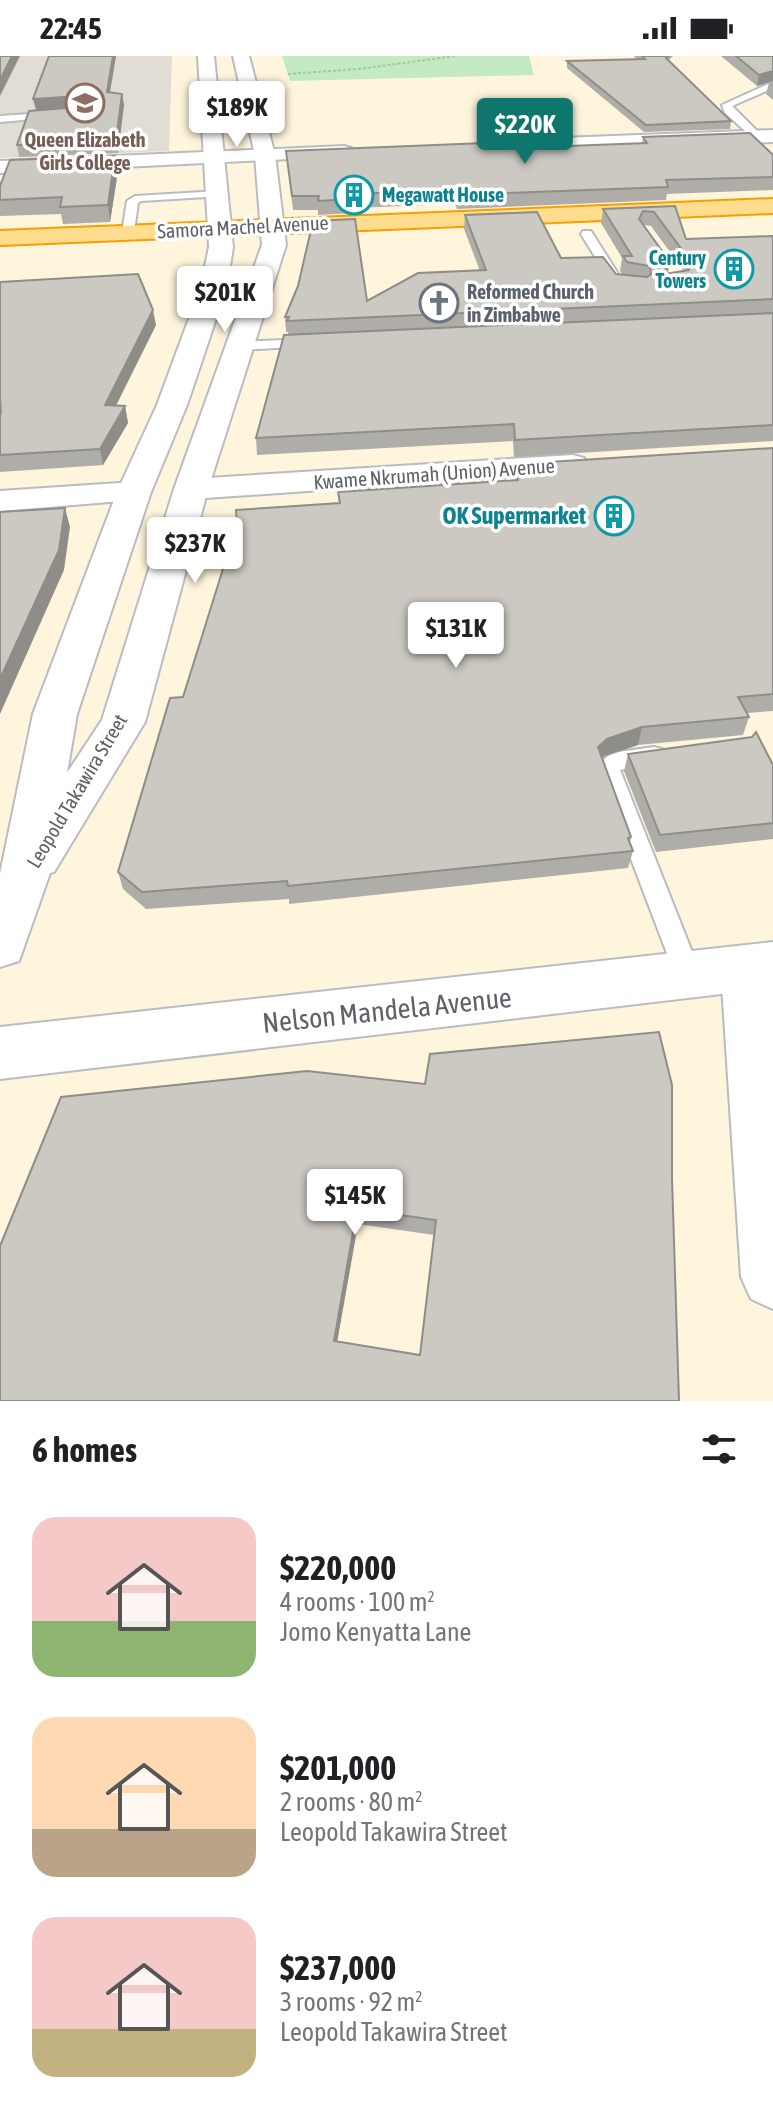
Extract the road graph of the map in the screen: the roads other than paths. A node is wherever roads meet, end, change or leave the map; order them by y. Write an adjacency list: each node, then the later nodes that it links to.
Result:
1 (206, 56): 10 (street, Leopold Takawira Street)
2 (241, 56): 9 (street, Leopold Takawira Street)
3 (773, 85): 6 (lane)
4 (63, 114): 5 (lane)
5 (0, 119)
6 (765, 136): 7 (street)
7 (465, 147)
8 (357, 152): 9 (street)
9 (265, 155): 10 (street); 17 (street, Leopold Takawira Street)
10 (215, 157): 11 (street); 12 (street, Leopold Takawira Street)
11 (0, 167)
12 (219, 194): 15 (lane); 18 (street, Leopold Takawira Street)
13 (773, 206): 17 (highway, Samora Machel Avenue)
14 (773, 226): 16 (highway, Samora Machel Avenue)
15 (128, 232): 18 (highway, Samora Machel Avenue); 19 (highway, Samora Machel Avenue)
16 (587, 234): 17 (highway, Samora Machel Avenue); 21 (lane)
17 (273, 235): 18 (highway, Samora Machel Avenue); 23 (street, Leopold Takawira Street)
18 (221, 237): 20 (highway, Samora Machel Avenue); 26 (street, Leopold Takawira Street)
19 (0, 238)
20 (0, 258)
21 (629, 285)
22 (316, 343): 23 (lane)
23 (238, 346): 25 (street, Leopold Takawira Street)
24 (600, 463): 25 (street, Kwame Nkrumah (Union) Avenue)
25 (191, 489): 29 (street, Leopold Takawira Street)
26 (134, 492): 27 (street); 29 (street, Leopold Takawira Street)
27 (0, 501)
28 (678, 752): 32 (lane)
29 (24, 879): 30 (street, Leopold Takawira Street)
30 (0, 945)
31 (760, 968): 32 (street, Nelson Mandela Avenue); 34 (street)
32 (689, 977): 33 (street, Nelson Mandela Avenue)
33 (0, 1053)
34 (773, 1277)

